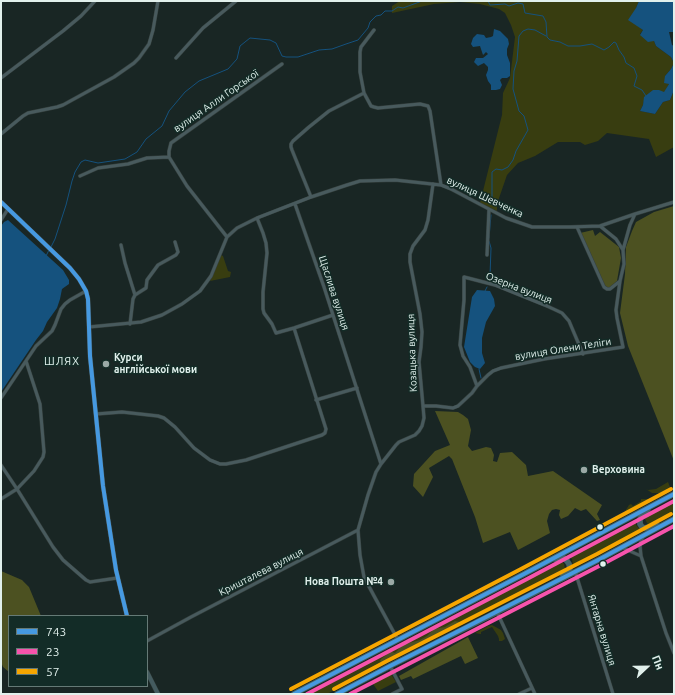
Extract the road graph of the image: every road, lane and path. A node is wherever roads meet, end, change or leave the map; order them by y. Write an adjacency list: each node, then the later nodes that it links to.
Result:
1 (95, 1): 7 (street)
2 (158, 1): 9 (street)
3 (236, 1): 5 (street)
4 (374, 30): 8 (street)
5 (176, 58)
6 (282, 64): 10 (street, вулиця Алли Горської)
7 (1, 78)
8 (364, 93): 13 (street); 14 (street)
9 (1, 134)
10 (169, 157): 11 (street); 25 (street)
11 (80, 176)
12 (433, 184): 13 (street, вулиця Шевченка); 14 (street, вулиця Шевченка); 43 (street, Козацька вулиця)
13 (441, 185): 19 (street, вулиця Шевченка)
14 (311, 197): 17 (street, вулиця Шевченка)
15 (1, 202): 18 (main road)
16 (674, 202): 20 (street, вулиця Шевченка)
17 (296, 204): 21 (street, вулиця Шевченка); 33 (street, Щаслива вулиця)
18 (8, 209): 22 (street); 31 (main road)
19 (489, 209): 24 (street, вулиця Шевченка); 29 (street)
20 (635, 214): 23 (street, вулиця Шевченка); 28 (street, вулиця Олени Теліги)
21 (257, 218): 25 (street, вулиця Шевченка); 36 (street)
22 (1, 220)
23 (600, 226): 24 (street, вулиця Шевченка); 28 (street)
24 (577, 227): 30 (street)
25 (227, 237): 34 (street)
26 (175, 242): 32 (street)
27 (121, 245): 32 (street)
28 (623, 250): 30 (street, вулиця Олени Теліги)
29 (487, 254)
30 (620, 281): 37 (street, вулиця Олени Теліги)
31 (86, 291): 35 (main road); 38 (street)
32 (135, 295): 34 (street)
33 (333, 315): 36 (street); 40 (street, Щаслива вулиця)
34 (130, 324): 35 (street)
35 (89, 327): 44 (main road)
36 (294, 328): 42 (street)
37 (583, 354): 39 (street, вулиця Олени Теліги); 39 (street, Озерна вулиця)
38 (26, 361): 41 (street); 47 (street)
39 (477, 386): 43 (street, вулиця Олени Теліги)
40 (357, 388): 42 (street); 45 (street, Щаслива вулиця)
41 (1, 398)
42 (316, 400): 44 (street)
43 (423, 406): 45 (street, Козацька вулиця)
44 (96, 414): 59 (main road)
45 (381, 464): 53 (street, Козацька вулиця)
46 (1, 465): 47 (street)
47 (17, 489): 49 (street); 59 (street)
48 (674, 494): 50 (highway)
49 (1, 499)
50 (649, 507): 52 (highway); 57 (highway)
51 (674, 518): 52 (highway)
52 (660, 526): 54 (highway)
53 (358, 530): 63 (street, Кришталева вулиця); 64 (street)
54 (644, 535): 55 (highway); 56 (street)
55 (622, 547): 56 (street); 58 (highway)
56 (641, 556): 65 (street)
57 (548, 562): 60 (highway); 64 (highway)
58 (575, 571): 60 (highway); 75 (street, Янтарна вулиця)
59 (117, 578): 62 (main road)
60 (558, 580): 61 (highway)
61 (497, 612): 66 (highway); 68 (street)
62 (127, 615)
63 (148, 640)
64 (398, 640): 70 (highway)
65 (674, 653)
66 (390, 666): 71 (highway); 72 (street)
67 (148, 674): 69 (main road)
68 (532, 688): 73 (street); 74 (street)
69 (158, 694)
70 (294, 694)
71 (337, 694)
72 (392, 694)
73 (519, 694)
74 (535, 694)
75 (613, 694)

